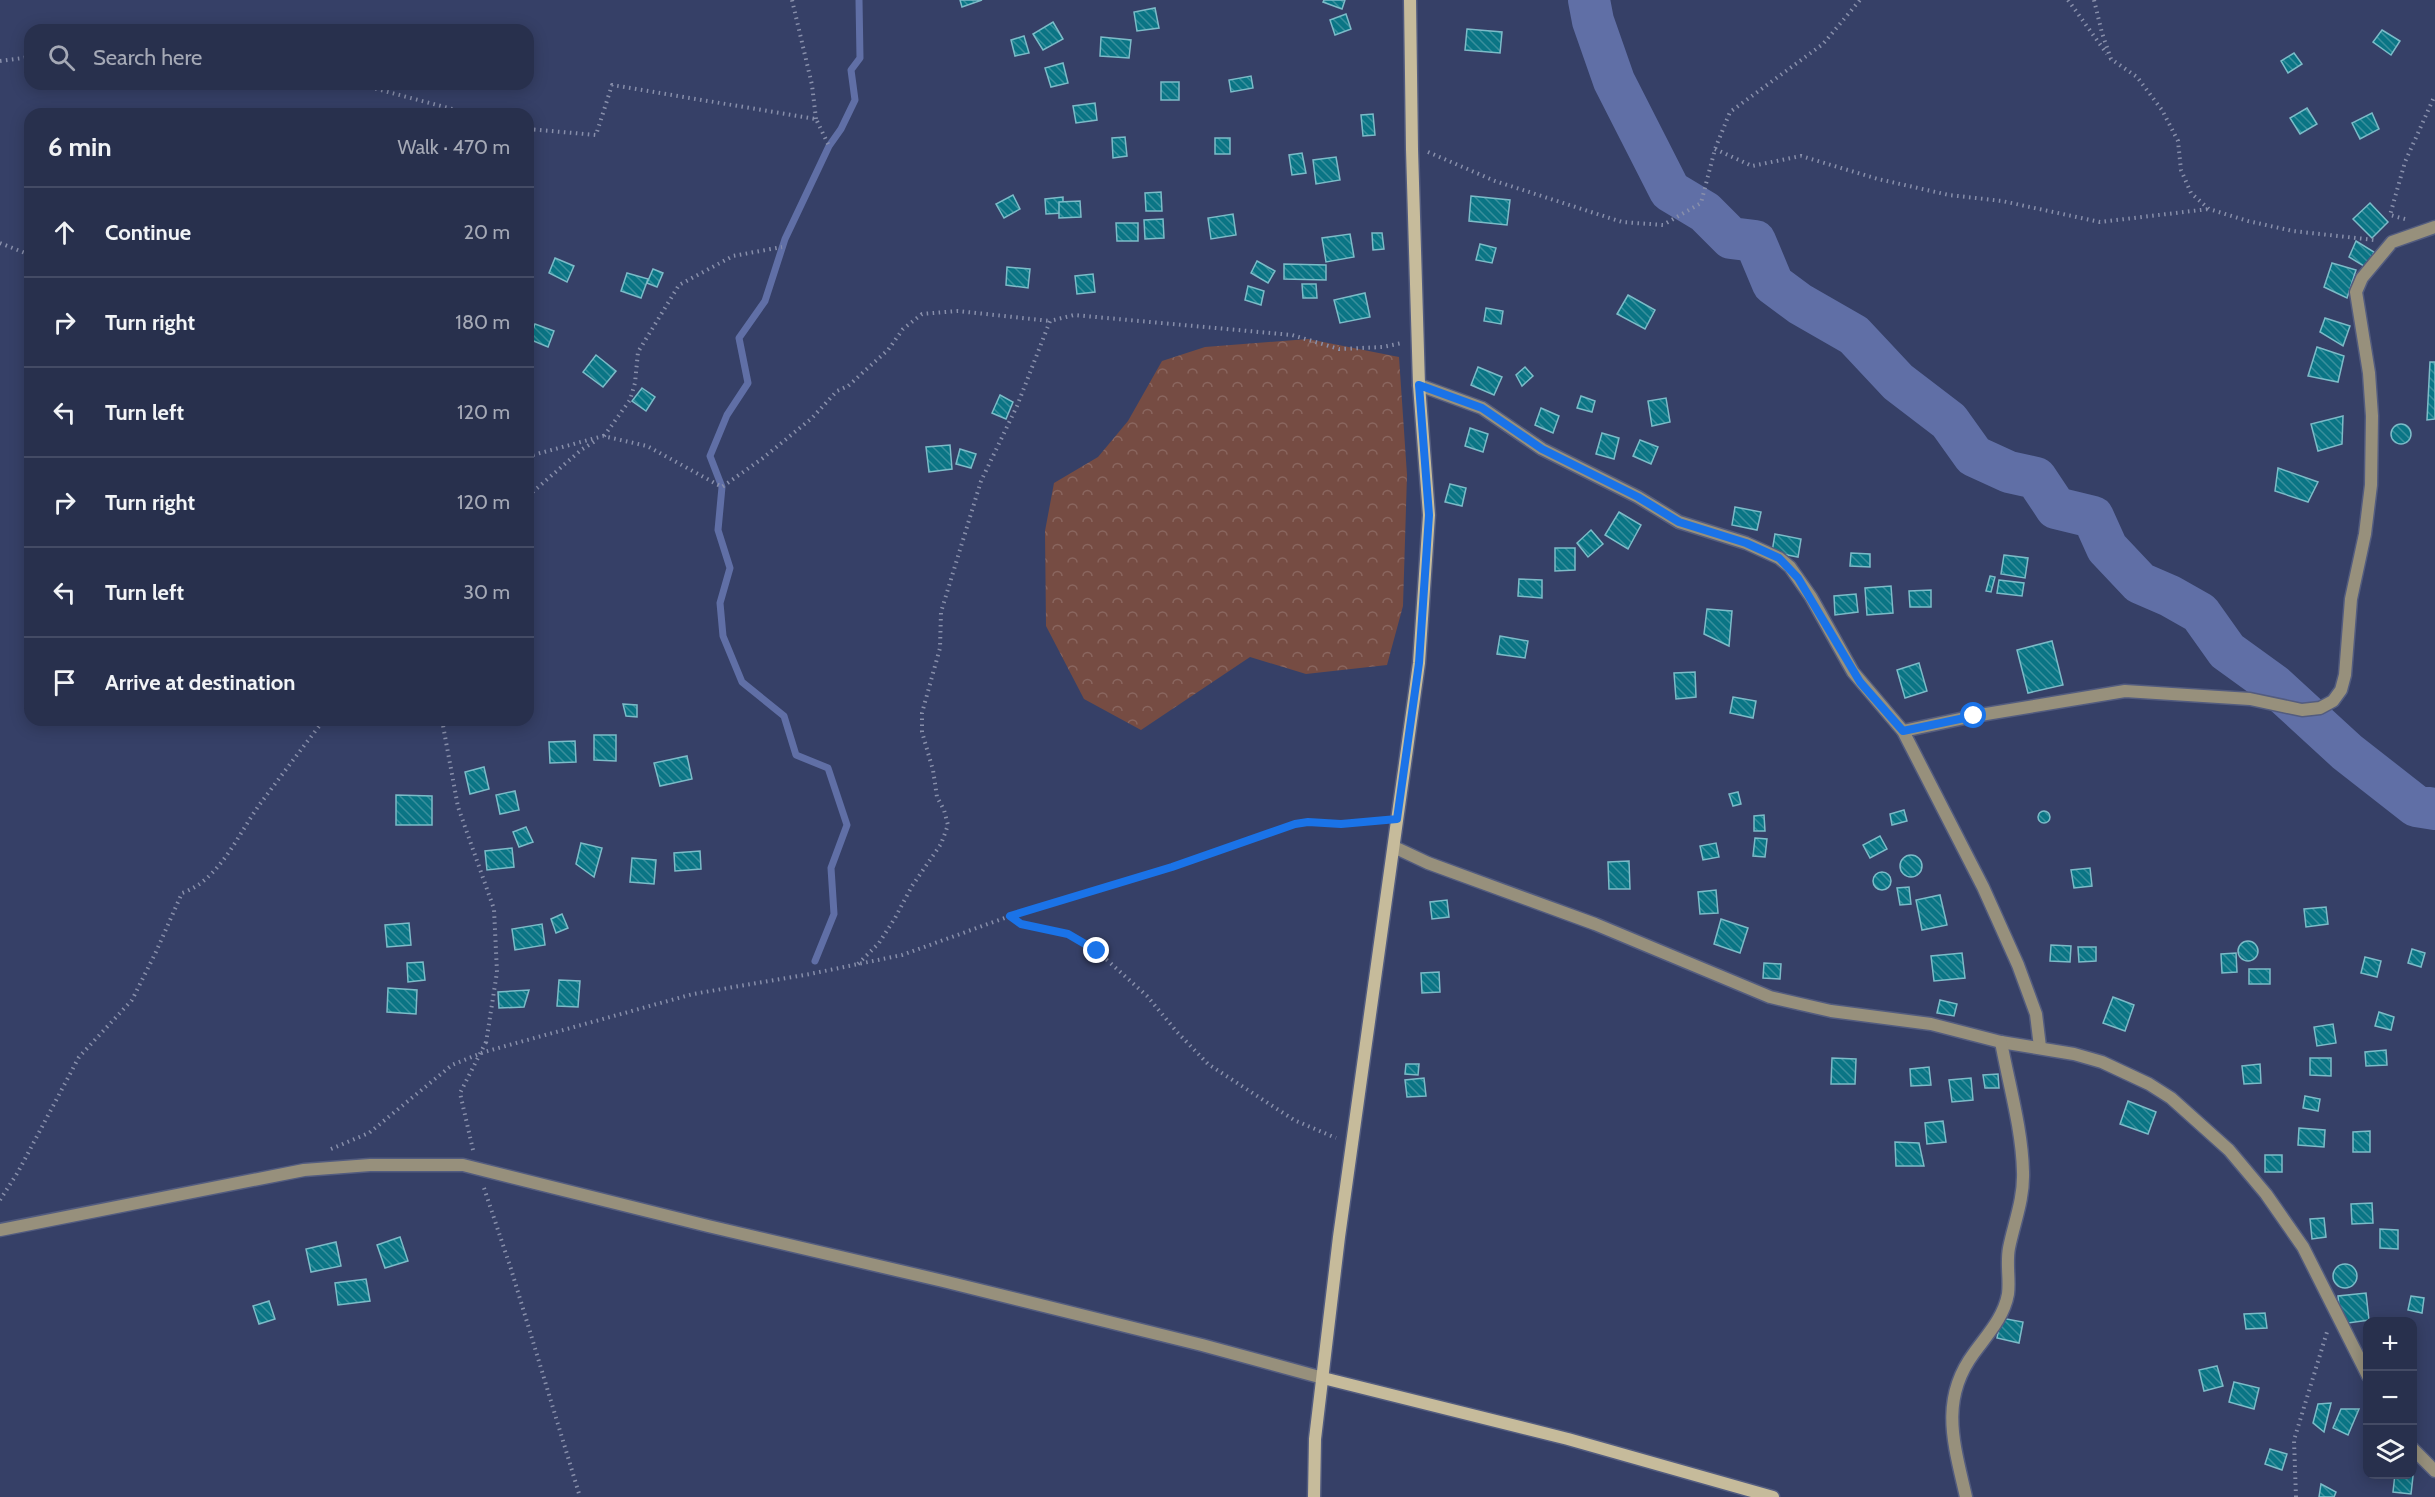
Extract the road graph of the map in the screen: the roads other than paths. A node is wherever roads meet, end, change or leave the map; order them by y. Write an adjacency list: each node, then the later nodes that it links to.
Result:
1 (1410, 0): 3 (street)
2 (2435, 227): 4 (street)
3 (1419, 385): 4 (street); 5 (street)
4 (1903, 731): 7 (street)
5 (1394, 847): 6 (street); 10 (street)
6 (2001, 1042): 7 (street); 15 (street)
7 (2040, 1047): 9 (street)
8 (0, 1230): 10 (street)
9 (2364, 1371)
10 (1323, 1378): 13 (street); 14 (street)
11 (2417, 1453): 12 (street)
12 (2435, 1471)
13 (1314, 1497)
14 (1773, 1497)
15 (1966, 1497)

